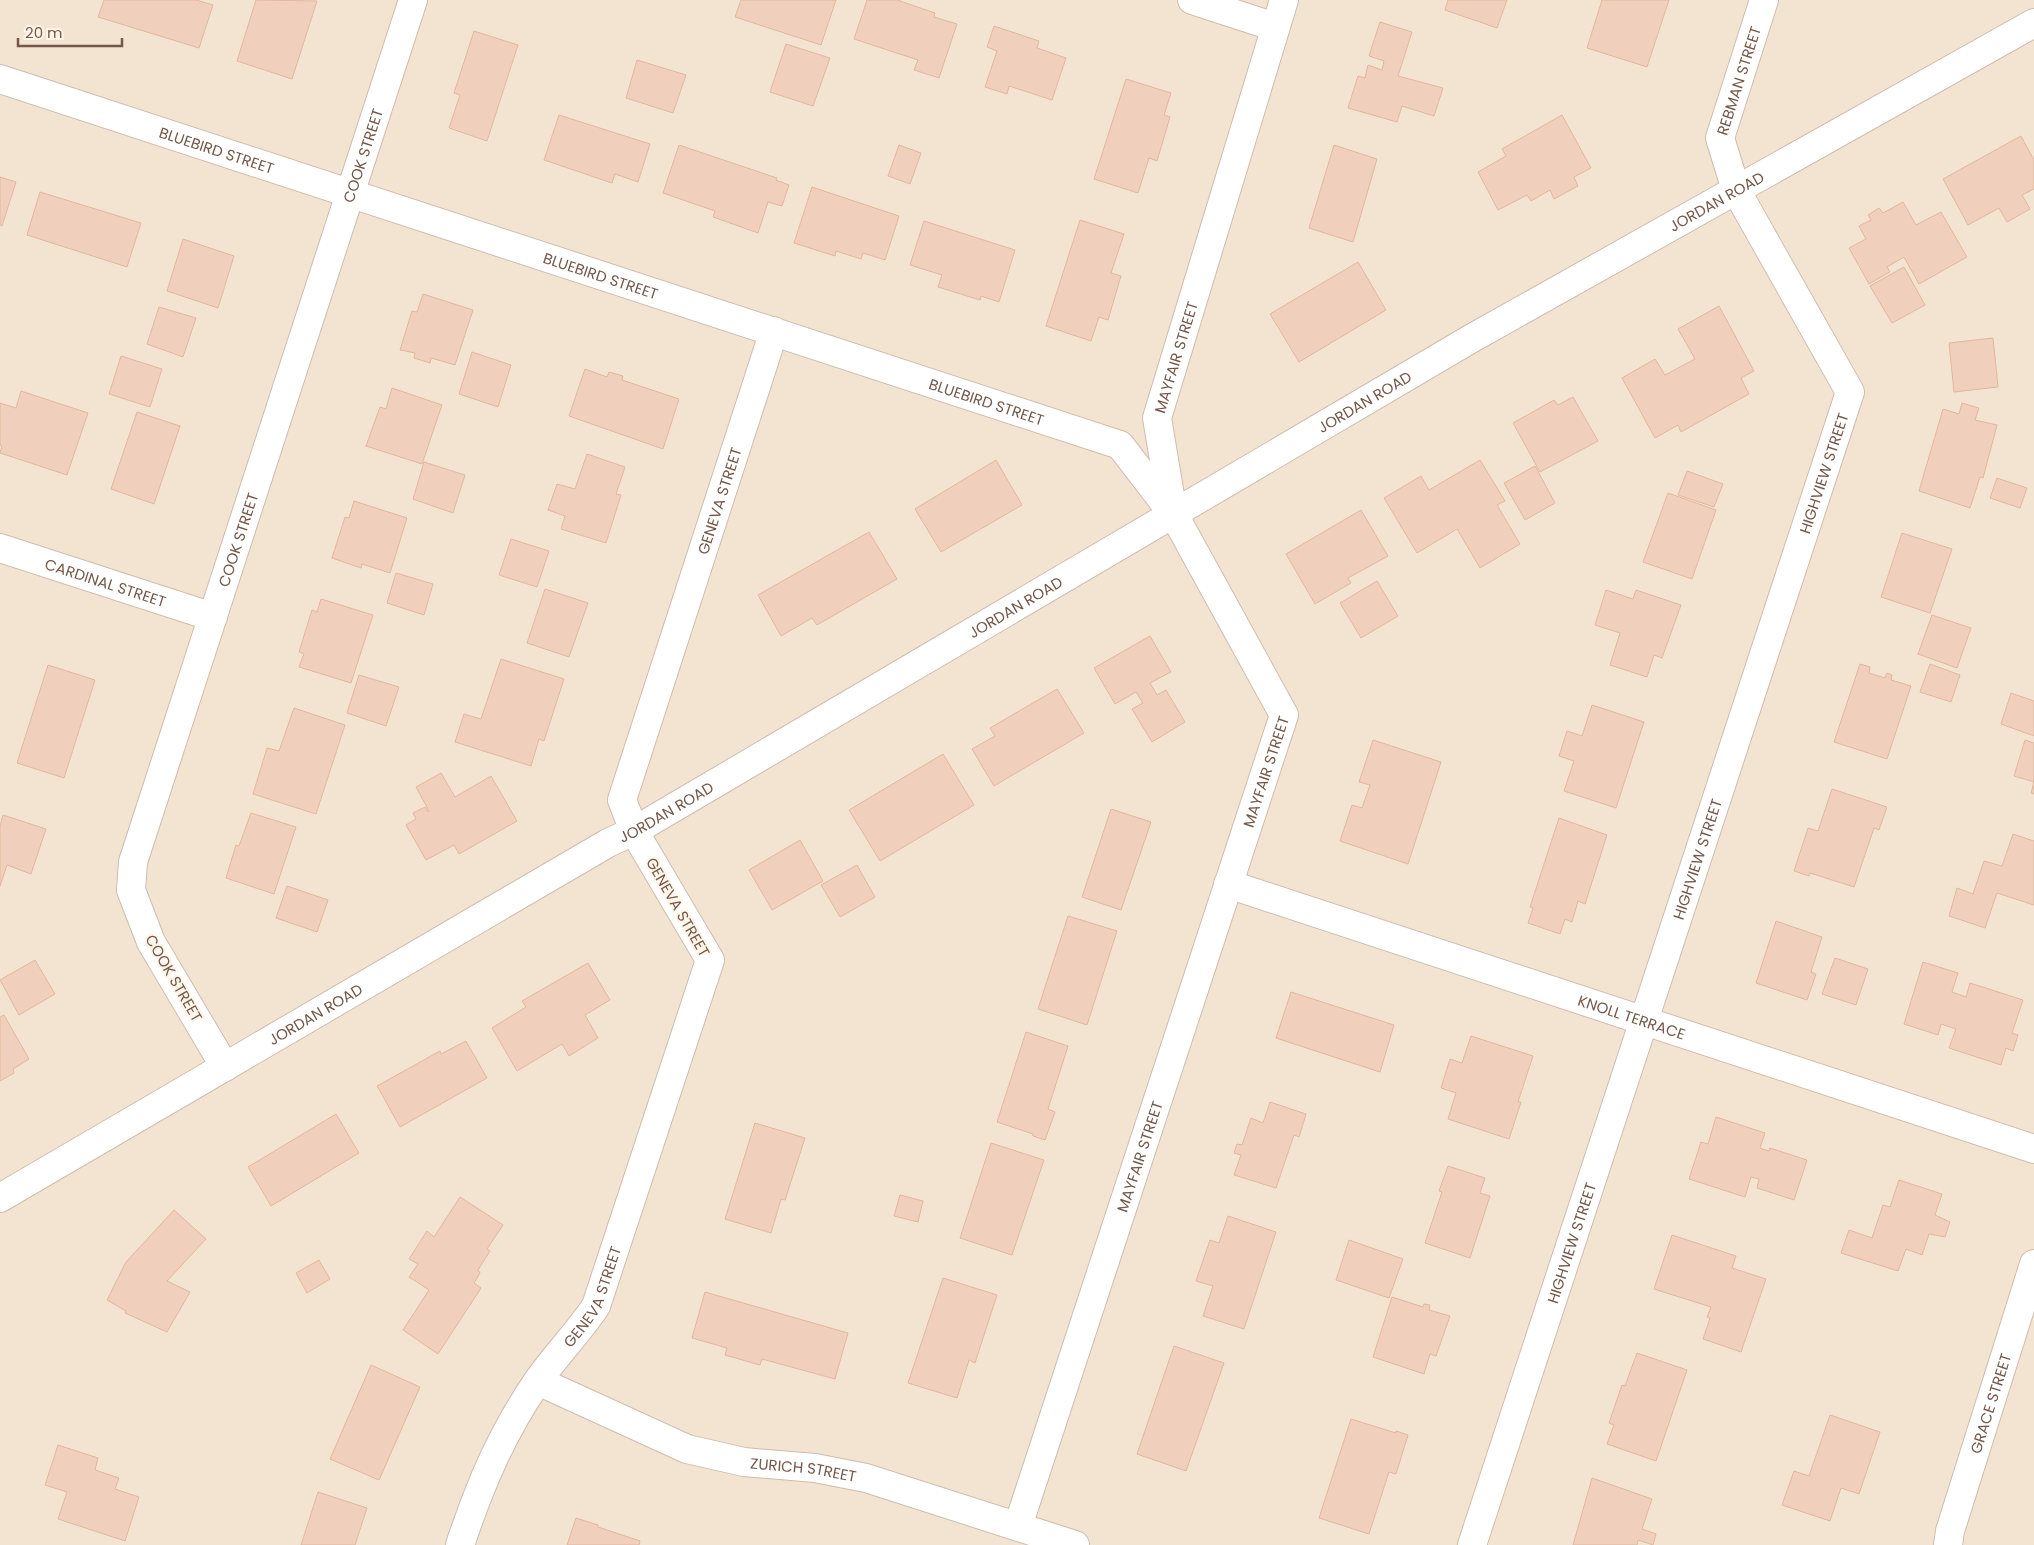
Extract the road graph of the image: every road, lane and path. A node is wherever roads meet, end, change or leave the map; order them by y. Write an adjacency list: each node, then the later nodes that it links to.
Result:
1 (413, 0): 9 (street, COOK STREET)
2 (1192, 0): 6 (street)
3 (1284, 0): 6 (street, MAYFAIR STREET)
4 (1764, 0): 8 (street, REBMAN STREET)
5 (2034, 22): 8 (street, JORDAN ROAD)
6 (1275, 27): 11 (street, MAYFAIR STREET)
7 (0, 79): 9 (street, BLUEBIRD STREET)
8 (1736, 190): 11 (street, JORDAN ROAD); 16 (street, HIGHVIEW STREET)
9 (351, 193): 10 (street, BLUEBIRD STREET); 13 (street, COOK STREET)
10 (774, 332): 11 (street, BLUEBIRD STREET); 14 (street, GENEVA STREET)
11 (1173, 513): 14 (street, JORDAN ROAD); 15 (street, MAYFAIR STREET)
12 (0, 548): 13 (street, CARDINAL STREET)
13 (213, 617): 17 (street, COOK STREET)
14 (634, 831): 17 (street, JORDAN ROAD); 21 (street, GENEVA STREET)
15 (1228, 884): 16 (street, KNOLL TERRACE); 22 (street, MAYFAIR STREET)
16 (1644, 1020): 18 (street, KNOLL TERRACE); 25 (street, HIGHVIEW STREET)
17 (225, 1067): 19 (street, JORDAN ROAD)
18 (2034, 1149)
19 (0, 1198)
20 (2034, 1264): 26 (street, GRACE STREET)
21 (538, 1381): 22 (street, ZURICH STREET); 23 (street, GENEVA STREET)
22 (1018, 1526): 24 (street, ZURICH STREET)
23 (460, 1545)
24 (1075, 1545)
25 (1472, 1545)
26 (1948, 1545)

